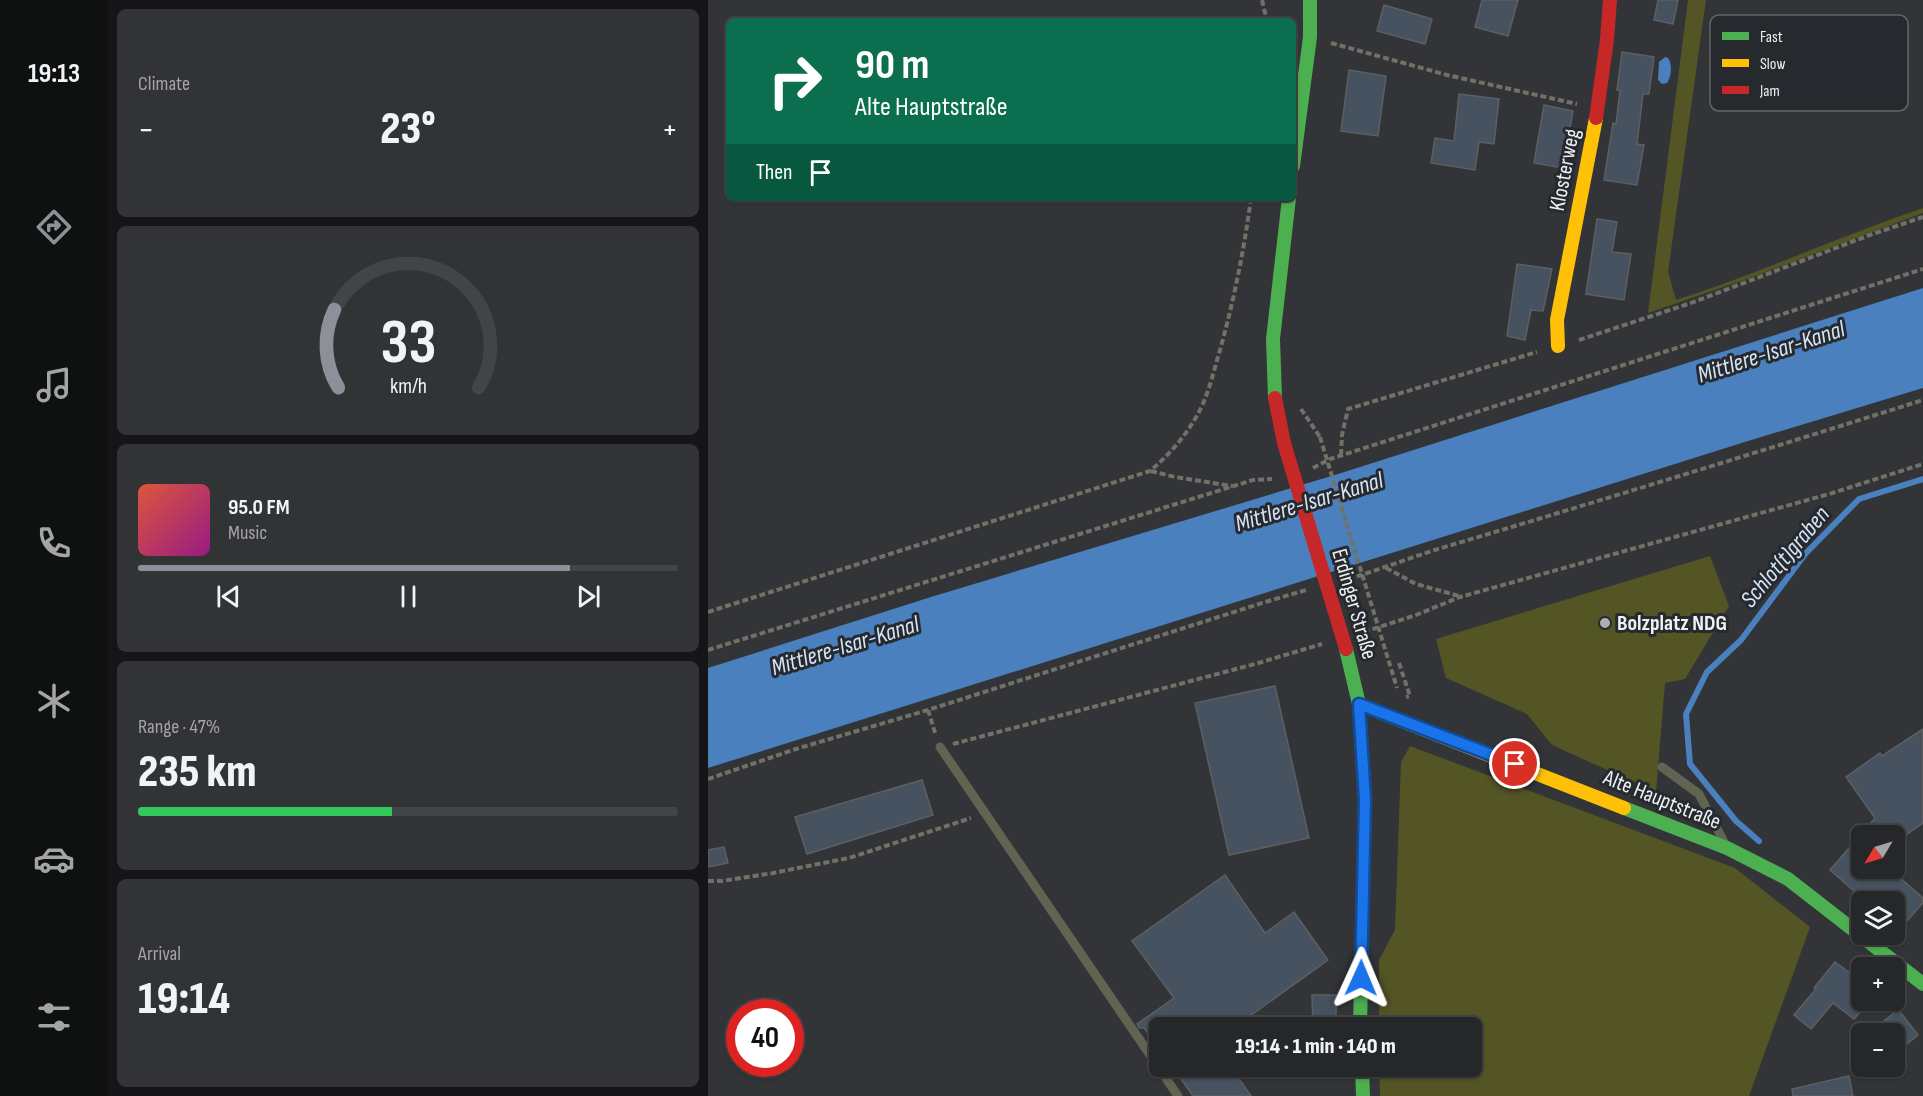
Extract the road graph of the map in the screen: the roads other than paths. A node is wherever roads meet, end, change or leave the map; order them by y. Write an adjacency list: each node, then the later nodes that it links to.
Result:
1 (1310, 0): 3 (street)
2 (1610, 0): 5 (street, Klosterweg)
3 (1296, 143)
4 (1289, 201): 6 (street, Erdinger Straße, bridge)
5 (1558, 346)
6 (1359, 704): 9 (street, Alte Hauptstraße); 11 (street, Erdinger Straße)
7 (940, 747): 13 (lane)
8 (1662, 767): 9 (lane)
9 (1727, 848): 10 (street, Alte Hauptstraße)
10 (1921, 979)
11 (1360, 1017)
12 (1363, 1077): 14 (street)
13 (1178, 1096)
14 (1364, 1096)

